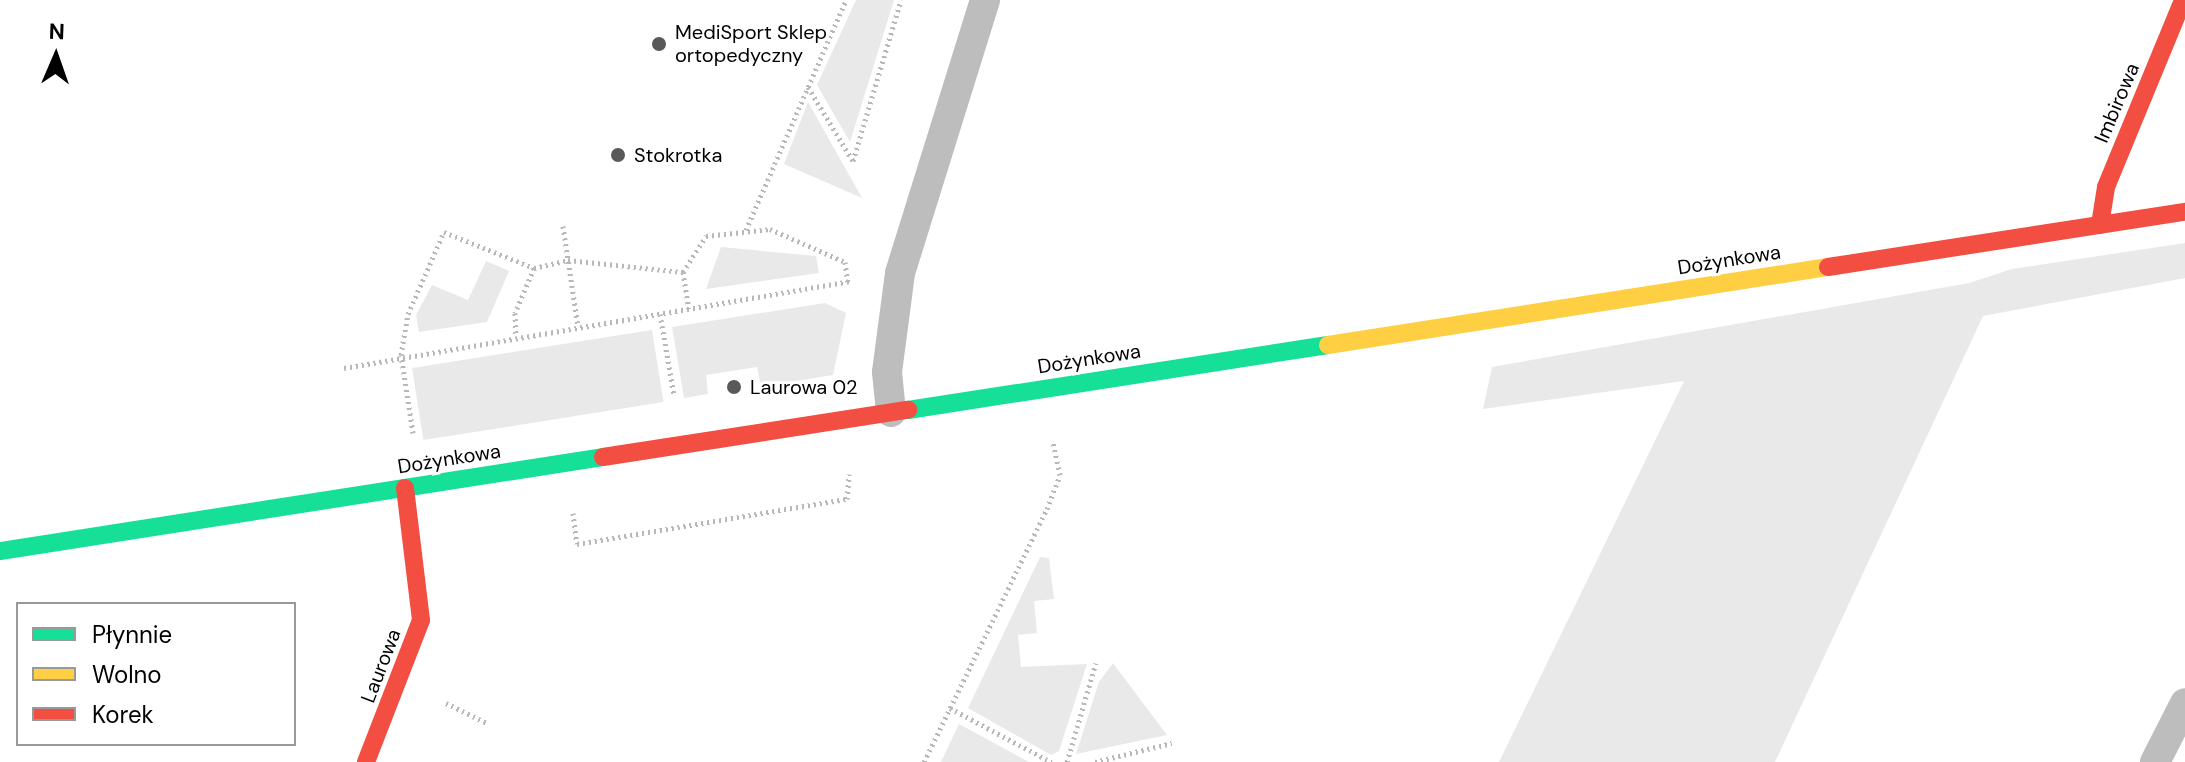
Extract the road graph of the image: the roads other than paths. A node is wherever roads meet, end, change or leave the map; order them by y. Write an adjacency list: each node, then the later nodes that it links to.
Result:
1 (985, 0): 5 (lane)
2 (2183, 0): 4 (street, Imbirowa)
3 (2185, 212): 4 (street, Dożynkowa)
4 (2100, 225): 5 (street, Dożynkowa)
5 (891, 412): 6 (street, Dożynkowa)
6 (405, 488): 7 (street, Dożynkowa); 9 (street, Laurowa)
7 (0, 551)
8 (2185, 703): 10 (lane)
9 (366, 762)
10 (2155, 762)

